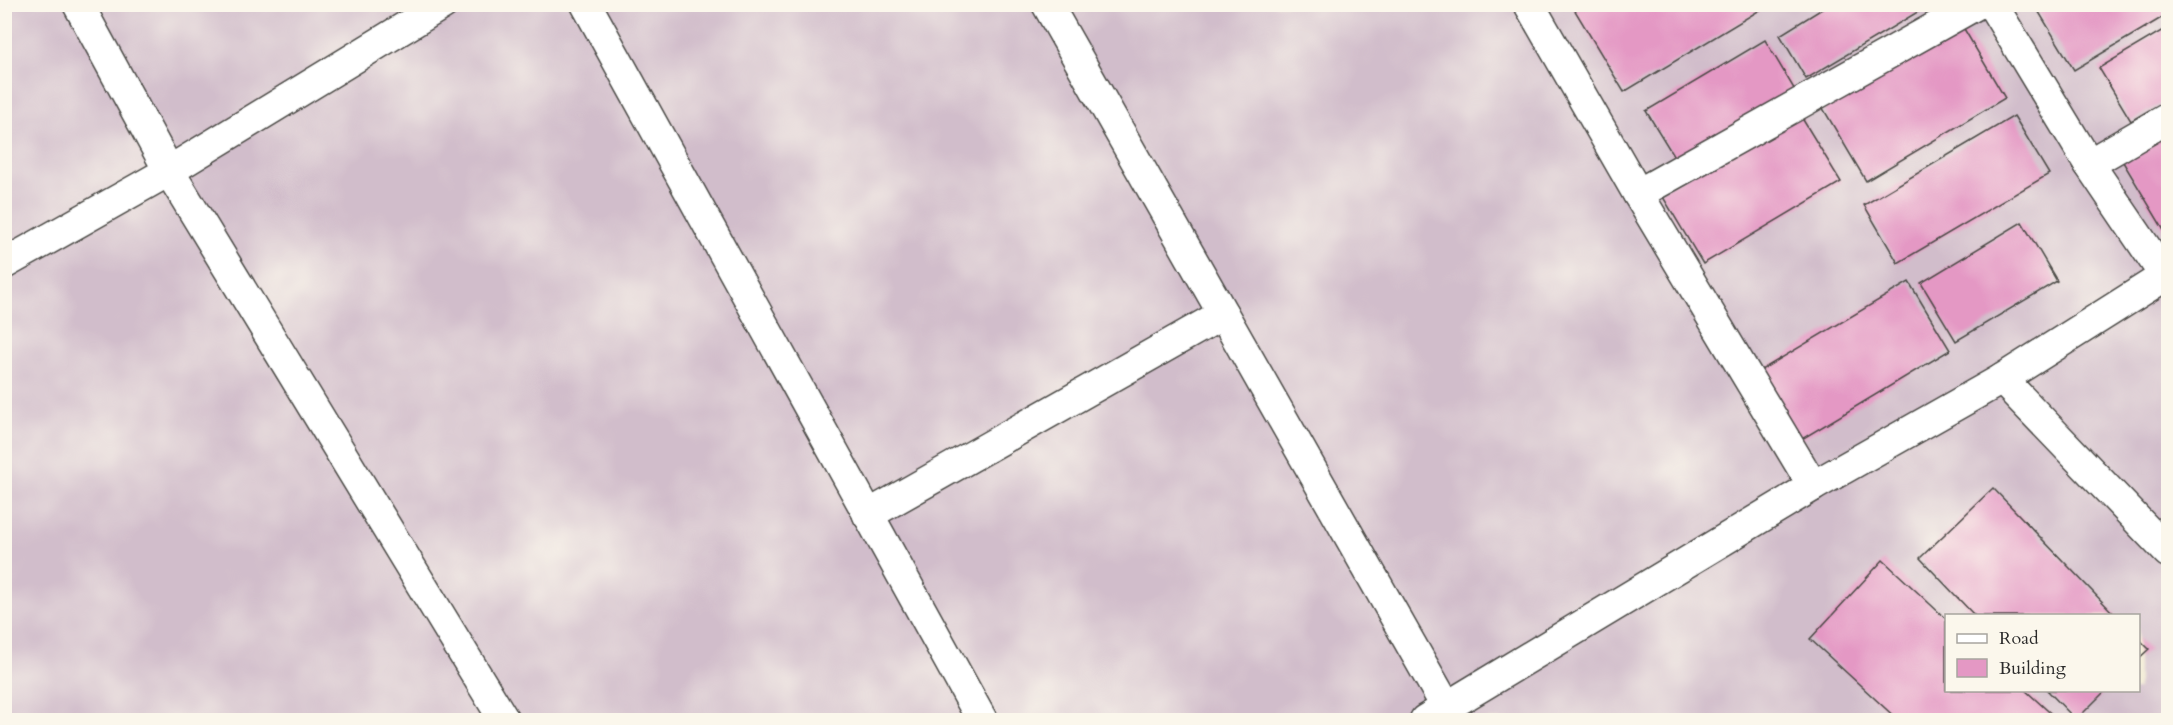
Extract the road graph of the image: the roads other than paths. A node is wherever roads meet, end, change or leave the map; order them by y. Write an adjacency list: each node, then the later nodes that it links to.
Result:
1 (78, 4): 10 (street)
2 (444, 4): 10 (street)
3 (586, 4): 17 (street)
4 (1047, 4): 14 (street)
5 (1529, 4): 11 (street)
6 (1977, 4): 11 (street)
7 (1992, 4): 9 (street)
8 (2169, 118): 9 (street)
9 (2089, 164): 13 (street)
10 (169, 171): 12 (street); 20 (street)
11 (1638, 194): 16 (street)
12 (4, 264)
13 (2167, 275): 15 (street)
14 (1223, 314): 17 (street); 19 (street)
15 (2002, 379): 16 (street); 18 (street)
16 (1813, 486): 19 (street)
17 (868, 515): 21 (street)
18 (2169, 552)
19 (1436, 714)
20 (504, 720)
21 (982, 720)

